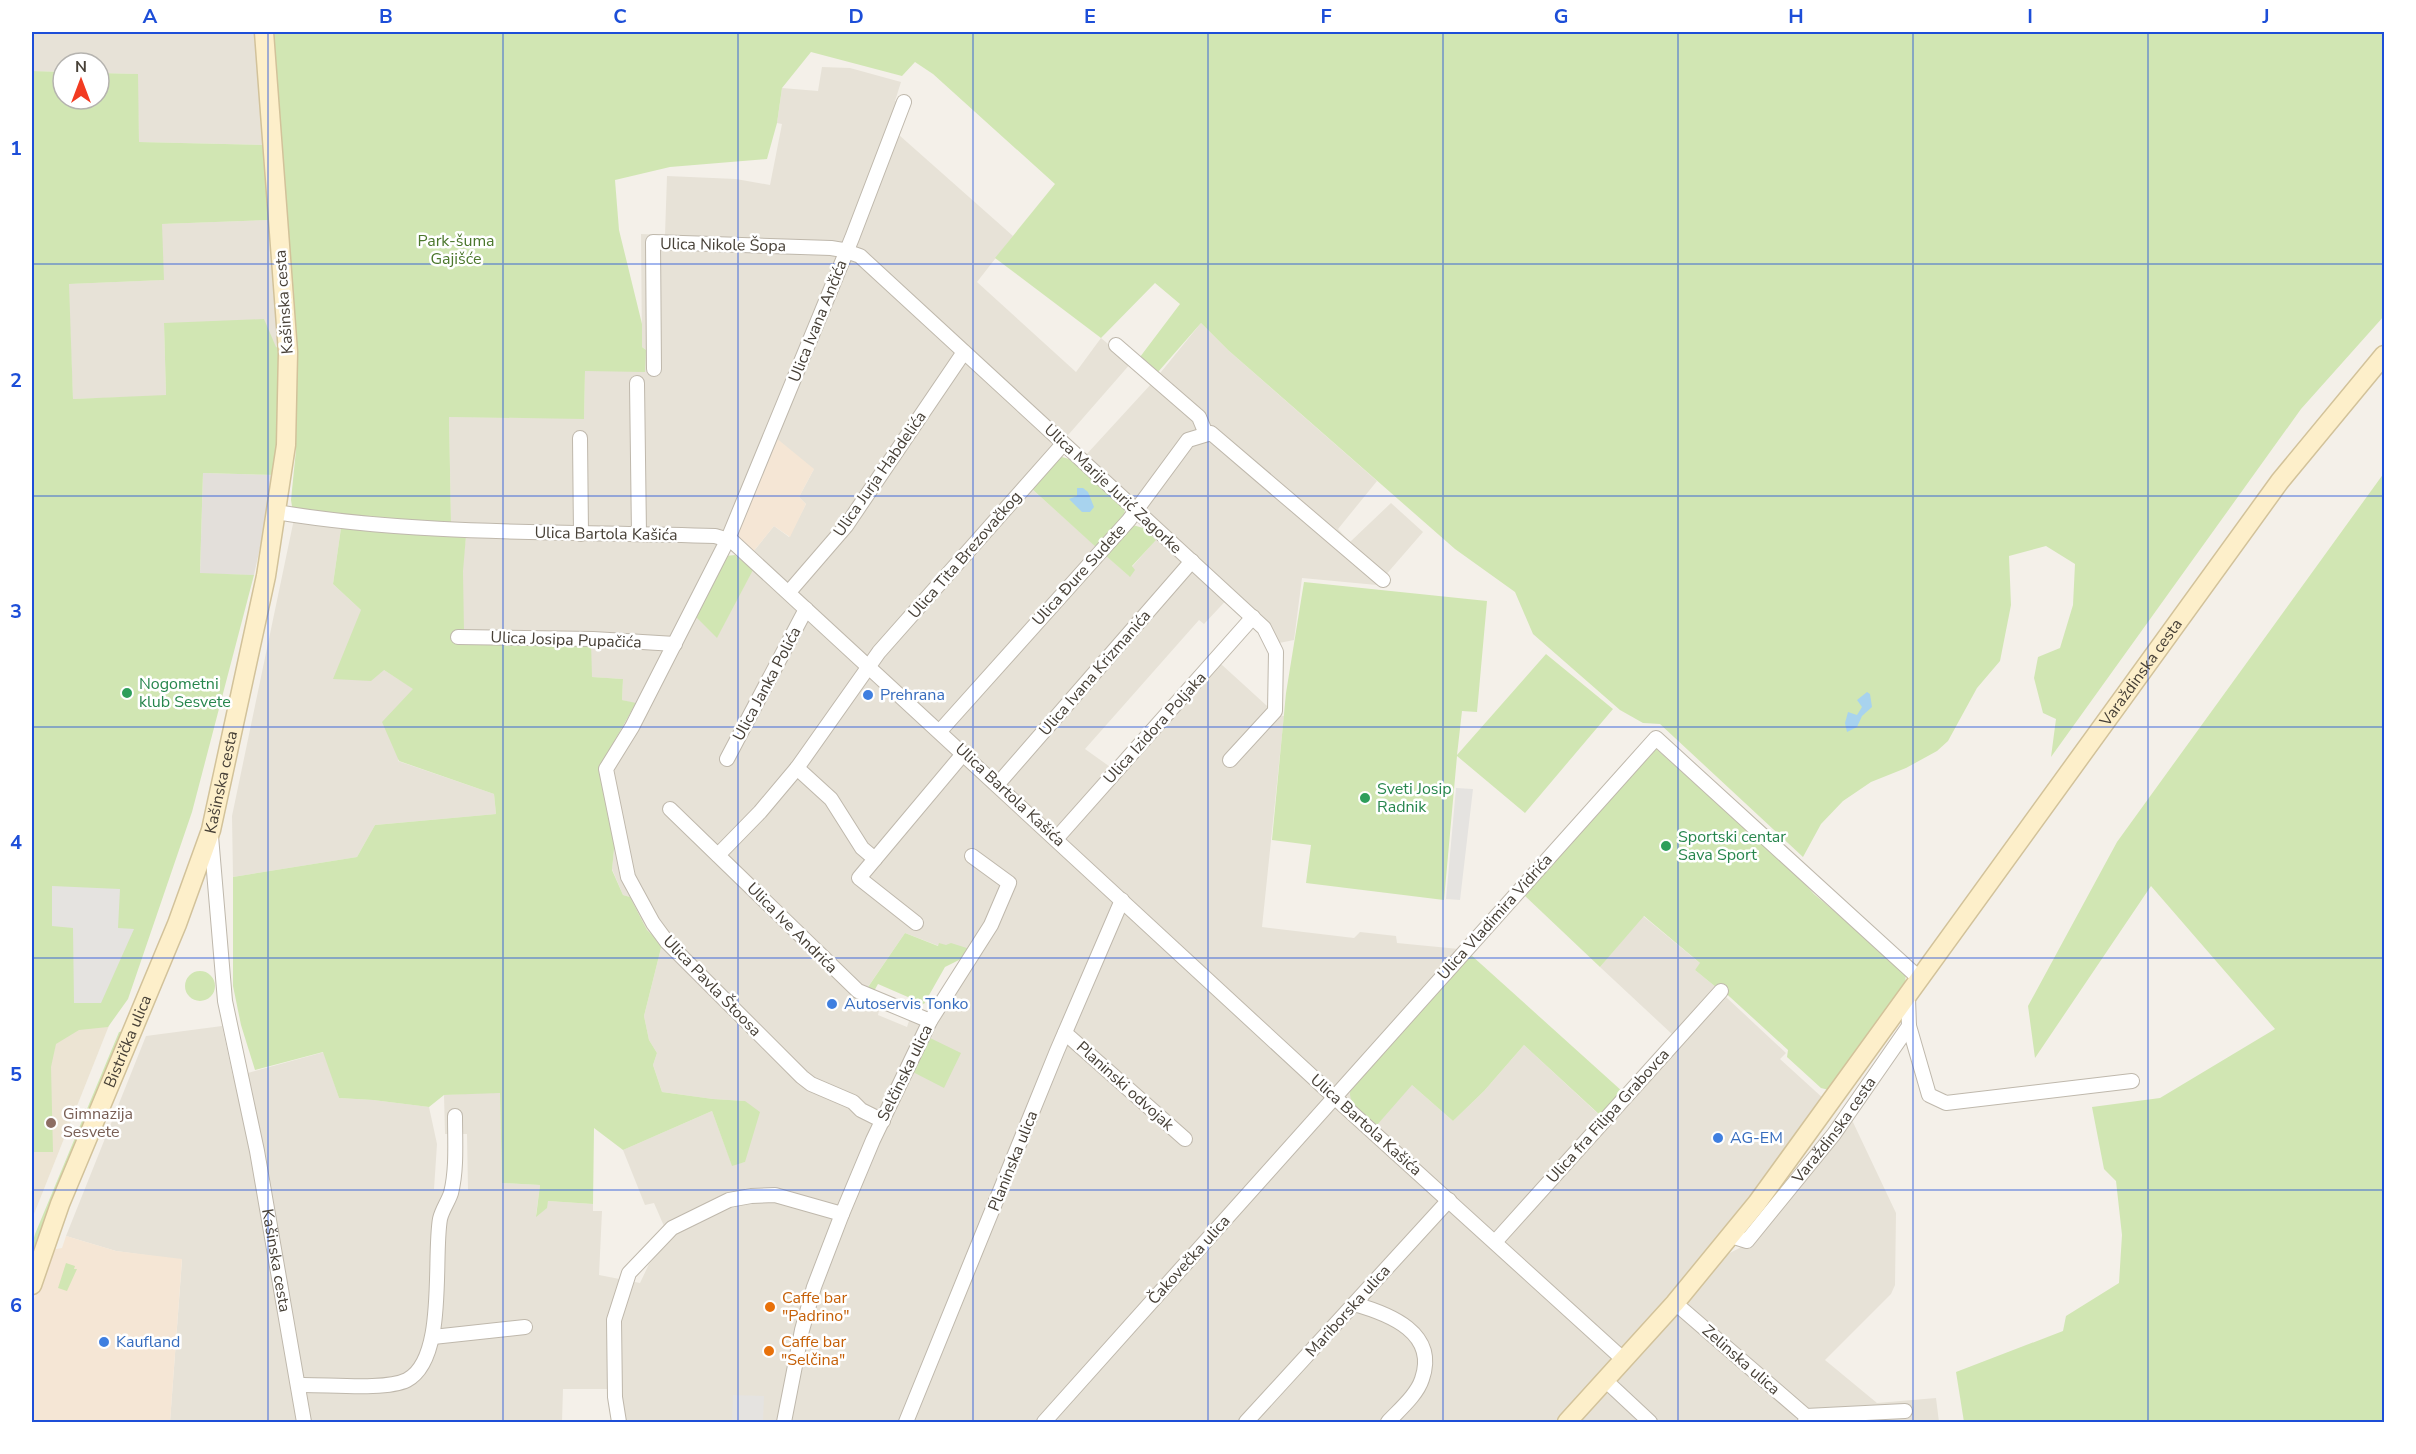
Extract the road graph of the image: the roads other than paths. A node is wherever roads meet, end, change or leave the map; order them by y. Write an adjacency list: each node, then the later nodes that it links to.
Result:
1 (264, 32): 13 (main road, Kašinska cesta)
2 (904, 102): 3 (street, Ulica Ivana Ančića)
3 (847, 251): 5 (street, Ulica Marije Jurić Zagorke); 7 (street, Ulica Nikole Šopa); 16 (street, Ulica Ivana Ančića)
4 (1116, 345): 9 (street)
5 (964, 352): 11 (street, Ulica Marije Jurić Zagorke); 19 (street, Ulica Jurja Habdelića)
6 (2385, 355): 39 (main road, Varaždinska cesta)
7 (654, 369)
8 (637, 383): 15 (street)
9 (1206, 434): 12 (street, Ulica Đure Sudete); 18 (street)
10 (579, 438): 14 (street)
11 (1063, 444): 12 (street, Ulica Marije Jurić Zagorke); 24 (street, Ulica Tita Brezovačkog)
12 (1136, 510): 17 (street, Ulica Marije Jurić Zagorke); 25 (street, Ulica Đure Sudete)
13 (276, 512): 14 (street, Ulica Bartola Kašića); 32 (main road, Kašinska cesta)
14 (581, 534): 15 (street, Ulica Bartola Kašića)
15 (639, 534): 16 (street, Ulica Bartola Kašića)
16 (728, 539): 19 (street, Ulica Bartola Kašića); 23 (street, Ulica Pavla Štoosa)
17 (1192, 561): 21 (street, Ulica Marije Jurić Zagorke); 30 (street, Ulica Ivana Krizmanića)
18 (1383, 580)
19 (789, 592): 20 (street, Ulica Bartola Kašića)
20 (806, 609): 24 (street, Ulica Bartola Kašića); 27 (street, Ulica Janka Polića)
21 (1253, 617): 28 (street, Ulica Marije Jurić Zagorke); 33 (street, Ulica Izidora Poljaka)
22 (458, 637): 23 (street, Ulica Josipa Pupačića)
23 (675, 644): 48 (street, Ulica Pavla Štoosa)
24 (870, 668): 25 (street, Ulica Bartola Kašića); 29 (street, Ulica Tita Brezovačkog)
25 (940, 731): 26 (street, Ulica Bartola Kašića)
26 (963, 754): 30 (street, Ulica Bartola Kašića); 36 (street)
27 (727, 759)
28 (1230, 760)
29 (797, 768): 34 (street, Ulica Tita Brezovačkog); 36 (street)
30 (997, 785): 33 (street, Ulica Bartola Kašića)
31 (670, 809): 34 (street, Ulica Ive Andrića)
32 (211, 830): 54 (main road, Bistrička ulica); 61 (street, Kašinska cesta)
33 (1056, 839): 37 (street, Ulica Bartola Kašića)
34 (718, 855): 42 (street, Ulica Ive Andrića)
35 (972, 856): 42 (street, Selčinska ulica)
36 (874, 859): 38 (street)
37 (1122, 900): 44 (street, Planinska ulica); 46 (street, Ulica Bartola Kašića)
38 (916, 923)
39 (1920, 980): 41 (main road, Varaždinska cesta); 46 (street, Ulica Vladimira Vidrića)
40 (1721, 991): 53 (street, Ulica fra Filipa Grabovca)
41 (1908, 998): 43 (street); 52 (main road, Varaždinska cesta)
42 (930, 1021): 48 (street, Selčinska ulica)
43 (1909, 1026): 45 (street); 52 (street, Varaždinska cesta)
44 (1065, 1033): 49 (street, Planinski odvojak); 67 (street, Planinska ulica)
45 (2132, 1081)
46 (1334, 1097): 50 (street, Ulica Bartola Kašića); 68 (street, Čakovečka ulica)
47 (455, 1116): 58 (street)
48 (883, 1120): 51 (street, Selčinska ulica)
49 (1185, 1139)
50 (1449, 1200): 53 (street, Ulica Bartola Kašića); 55 (street, Mariborska ulica)
51 (842, 1214): 65 (street); 66 (street, Selčinska ulica)
52 (1731, 1236): 56 (main road, Varaždinska cesta)
53 (1495, 1242): 59 (street, Ulica Bartola Kašića)
54 (32, 1285)
55 (1354, 1304): 69 (street, Mariborska ulica); 70 (street)
56 (1675, 1304): 59 (main road, Varaždinska cesta); 63 (street, Zelinska ulica)
57 (525, 1328): 58 (street)
58 (433, 1337): 61 (street)
59 (1624, 1360): 60 (main road, Varaždinska cesta)
60 (1605, 1380): 71 (main road, Varaždinska cesta); 72 (street)
61 (298, 1385): 64 (street, Kašinska cesta)
62 (1905, 1411): 63 (street, Zelinska ulica)
63 (1805, 1419)
64 (304, 1422)
65 (620, 1422)
66 (784, 1422)
67 (906, 1422)
68 (1044, 1422)
69 (1246, 1422)
70 (1388, 1422)
71 (1567, 1422)
72 (1650, 1422)

